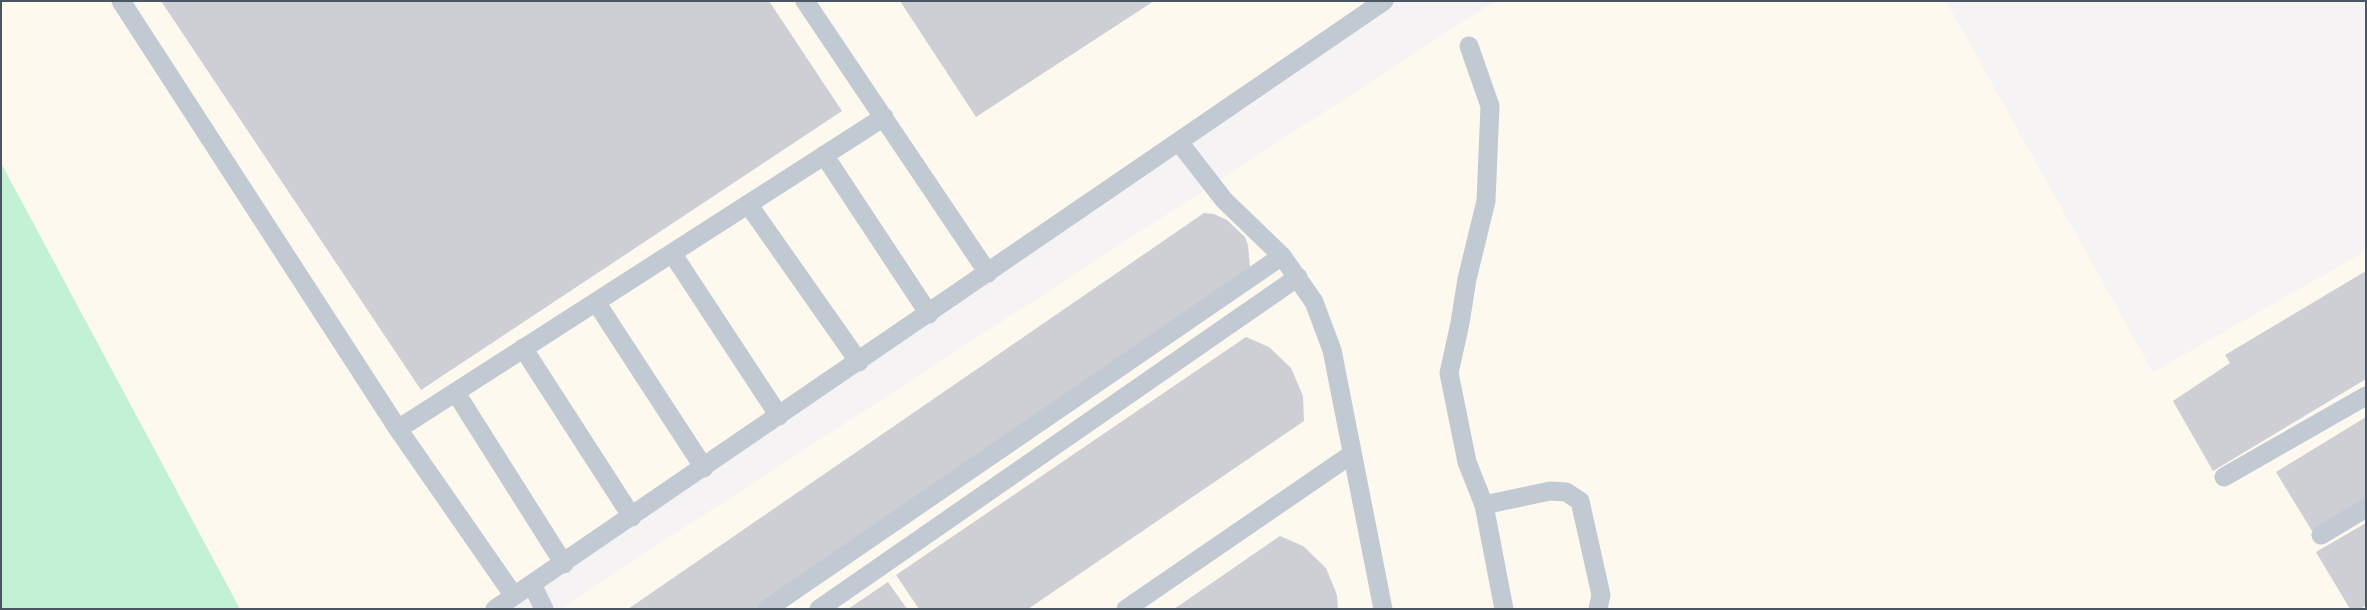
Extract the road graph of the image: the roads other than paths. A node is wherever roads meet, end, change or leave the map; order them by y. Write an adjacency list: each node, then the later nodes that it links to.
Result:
1 (120, 1): 20 (lane)
2 (806, 1): 5 (lane)
3 (1384, 1): 6 (lane)
4 (1469, 46): 24 (lane)
5 (884, 117): 7 (lane); 11 (lane)
6 (1179, 142): 10 (lane); 11 (lane)
7 (824, 155): 8 (lane); 14 (lane)
8 (748, 204): 9 (lane); 16 (lane)
9 (672, 253): 13 (lane); 19 (lane)
10 (1282, 256): 12 (lane); 33 (lane)
11 (988, 272): 14 (lane)
12 (1298, 277): 21 (lane); 34 (lane)
13 (596, 302): 15 (lane); 22 (lane)
14 (929, 314): 16 (lane)
15 (523, 348): 17 (lane); 26 (lane)
16 (859, 362): 19 (lane)
17 (456, 393): 20 (lane); 28 (lane)
18 (2366, 396): 23 (lane)
19 (779, 416): 22 (lane)
20 (398, 429): 30 (lane)
21 (1352, 454): 35 (lane); 36 (lane)
22 (704, 468): 26 (lane)
23 (2224, 477)
24 (1484, 505): 37 (lane); 38 (lane)
25 (2366, 508): 27 (lane)
26 (632, 517): 28 (lane)
27 (2321, 535)
28 (564, 564): 29 (lane)
29 (532, 584): 30 (lane); 32 (lane)
30 (514, 596): 31 (lane)
31 (495, 609)
32 (544, 609)
33 (767, 609)
34 (819, 609)
35 (1126, 609)
36 (1383, 609)
37 (1504, 609)
38 (1598, 609)

